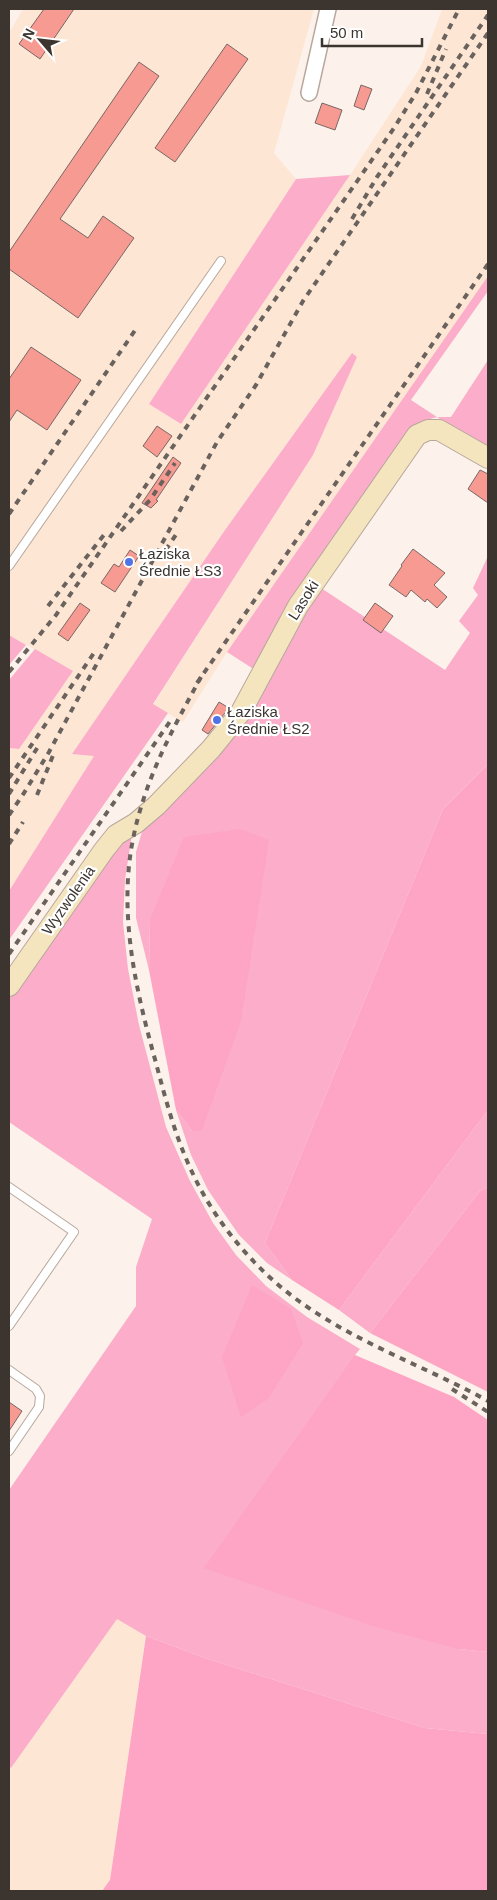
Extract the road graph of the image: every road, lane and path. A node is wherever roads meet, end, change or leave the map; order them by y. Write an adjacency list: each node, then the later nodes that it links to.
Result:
1 (328, 9): 2 (street)
2 (309, 93)
3 (221, 261): 5 (lane)
4 (488, 458): 6 (street, Lasoki)
5 (9, 566)
6 (136, 823): 7 (street, Wyzwolenia)
7 (9, 986)
8 (9, 1187): 9 (lane)
9 (9, 1326)
10 (9, 1370): 11 (lane)
11 (9, 1451)

